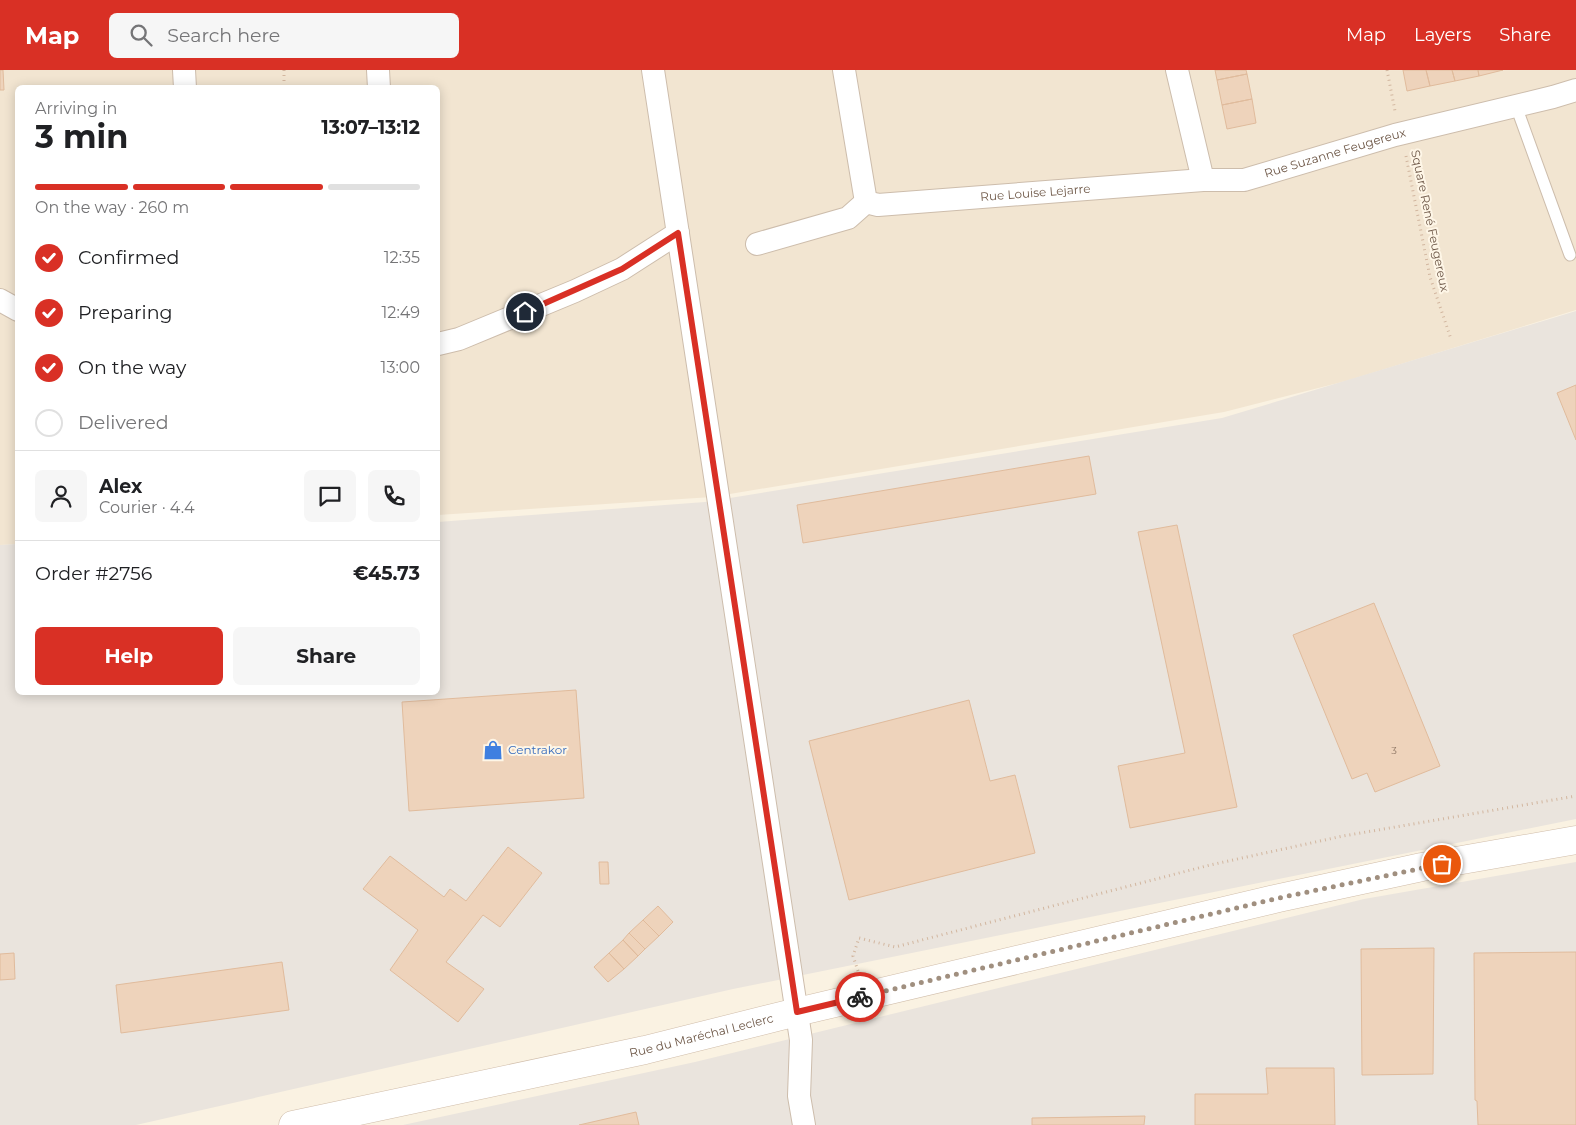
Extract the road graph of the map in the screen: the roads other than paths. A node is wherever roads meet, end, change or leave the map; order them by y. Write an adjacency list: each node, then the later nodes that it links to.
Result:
1 (184, 70): 6 (street)
2 (378, 70): 7 (street)
3 (653, 70): 12 (street)
4 (844, 70): 11 (street)
5 (1177, 70): 10 (street)
6 (185, 85)
7 (379, 85)
8 (1576, 90): 9 (street, Rue Suzanne Feugereux)
9 (1516, 106): 10 (street, Rue Suzanne Feugereux); 14 (lane)
10 (1203, 180): 11 (street, Rue Louise Lejarre)
11 (866, 202): 13 (street)
12 (678, 233): 17 (street); 19 (street)
13 (757, 244)
14 (1570, 255)
15 (0, 300): 16 (street)
16 (15, 308)
17 (440, 344)
18 (1576, 840): 19 (main road, Rue du Maréchal Leclerc)
19 (797, 1012): 20 (main road, Rue du Maréchal Leclerc); 21 (street)
20 (293, 1125)
21 (804, 1125)

